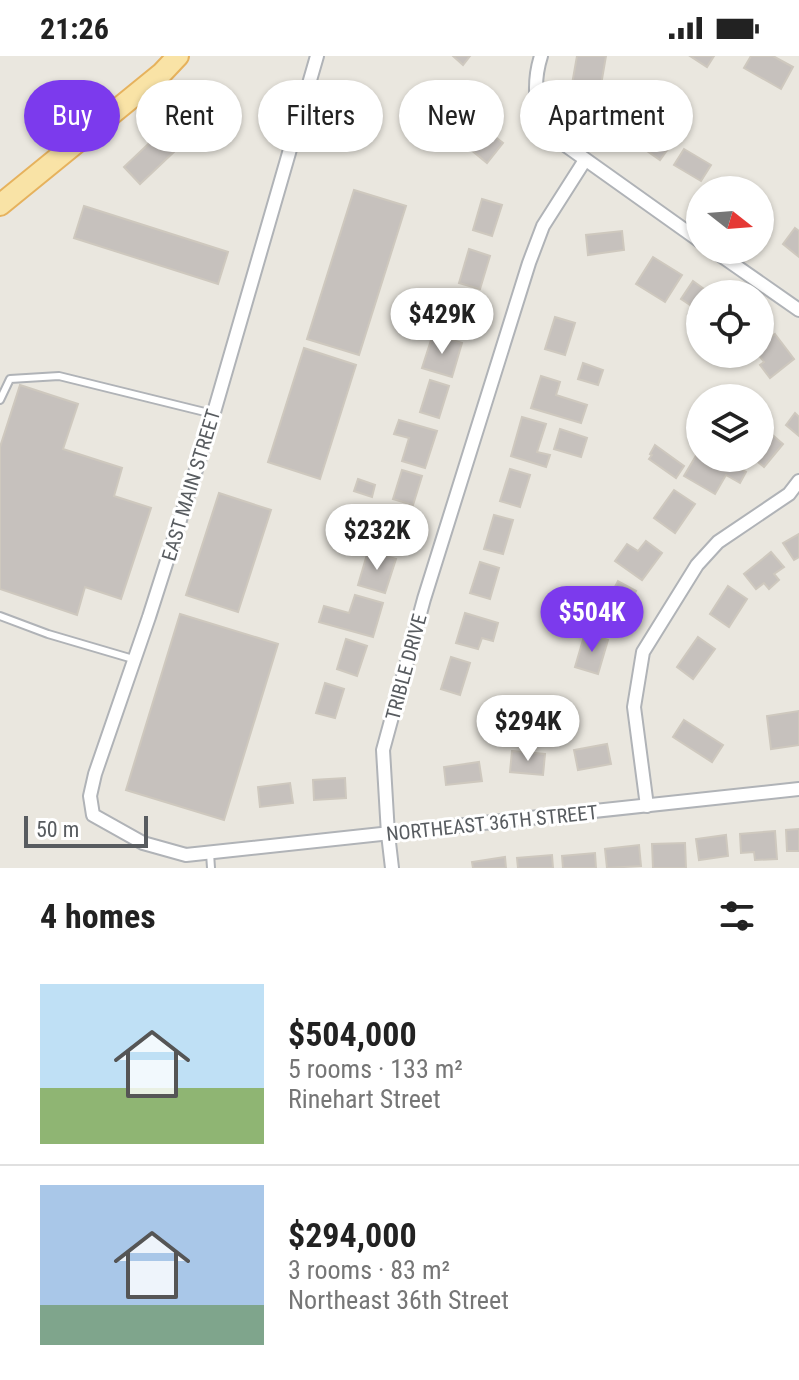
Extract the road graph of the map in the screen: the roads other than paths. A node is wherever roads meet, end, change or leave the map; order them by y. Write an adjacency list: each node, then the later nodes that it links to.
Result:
1 (178, 56): 5 (main road)
2 (317, 56): 10 (street, EAST MAIN STREET)
3 (541, 56): 4 (street)
4 (585, 160): 6 (street); 16 (street, TRIBLE DRIVE)
5 (0, 205)
6 (686, 231)
7 (733, 264): 8 (street)
8 (799, 310)
9 (0, 400): 10 (lane)
10 (213, 414): 13 (street, EAST MAIN STREET)
11 (799, 481): 15 (street)
12 (0, 616): 13 (lane)
13 (135, 660): 18 (street, EAST MAIN STREET)
14 (799, 789): 15 (street, NORTHEAST 36TH STREET)
15 (647, 806): 16 (street, NORTHEAST 36TH STREET)
16 (388, 834): 17 (street, NORTHEAST 36TH STREET); 20 (street, TRIBLE DRIVE)
17 (210, 853): 18 (street, NORTHEAST 36TH STREET); 19 (lane)
18 (186, 855)
19 (211, 868)
20 (392, 868)

